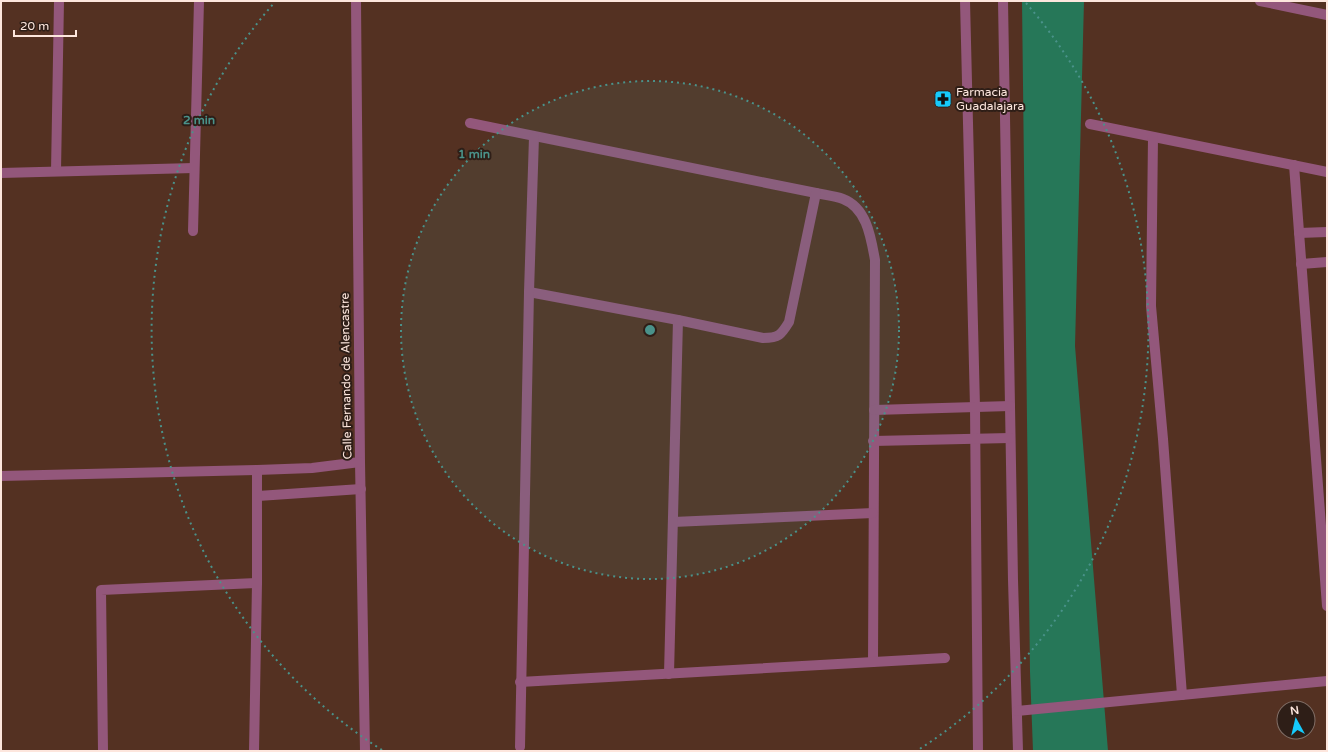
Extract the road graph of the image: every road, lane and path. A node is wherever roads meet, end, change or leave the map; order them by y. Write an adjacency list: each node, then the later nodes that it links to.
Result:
1 (60, 1): 14 (street)
2 (199, 1): 13 (street)
3 (356, 1): 31 (street, Calle Fernando de Alencastre)
4 (965, 1): 26 (street)
5 (1003, 1): 25 (street)
6 (1260, 1): 7 (street)
7 (1327, 15)
8 (470, 123): 10 (street)
9 (1090, 124): 11 (street)
10 (534, 137): 17 (street); 23 (street)
11 (1153, 137): 12 (street); 45 (street)
12 (1294, 165): 15 (street); 20 (street)
13 (194, 168): 14 (street); 18 (street)
14 (56, 171): 16 (street)
15 (1327, 172)
16 (1, 173)
17 (816, 193): 24 (street); 27 (street)
18 (192, 231)
19 (1327, 232): 20 (street)
20 (1299, 233): 22 (street)
21 (1327, 262): 22 (street)
22 (1301, 264): 39 (street)
23 (529, 292): 24 (street); 44 (street)
24 (678, 320): 37 (street)
25 (1010, 406): 26 (street); 28 (street)
26 (975, 407): 27 (street); 29 (street)
27 (874, 410): 30 (street)
28 (1010, 438): 29 (street); 46 (street)
29 (976, 439): 30 (street); 51 (street)
30 (873, 441): 36 (street)
31 (360, 462): 32 (street); 34 (street, Calle Fernando de Alencastre)
32 (257, 470): 33 (street); 35 (street)
33 (1, 476)
34 (361, 489): 35 (street); 50 (street, Calle Fernando de Alencastre)
35 (258, 496): 38 (street)
36 (873, 513): 37 (street); 41 (street)
37 (673, 522): 42 (street)
38 (257, 583): 48 (street); 49 (street)
39 (1327, 606)
40 (945, 658): 41 (street)
41 (873, 662): 42 (street)
42 (669, 674): 44 (street)
43 (1327, 681): 45 (street)
44 (520, 682): 47 (street)
45 (1182, 695): 46 (street)
46 (1017, 711): 52 (street)
47 (520, 747)
48 (103, 751)
49 (254, 751)
50 (365, 751)
51 (978, 751)
52 (1018, 751)

